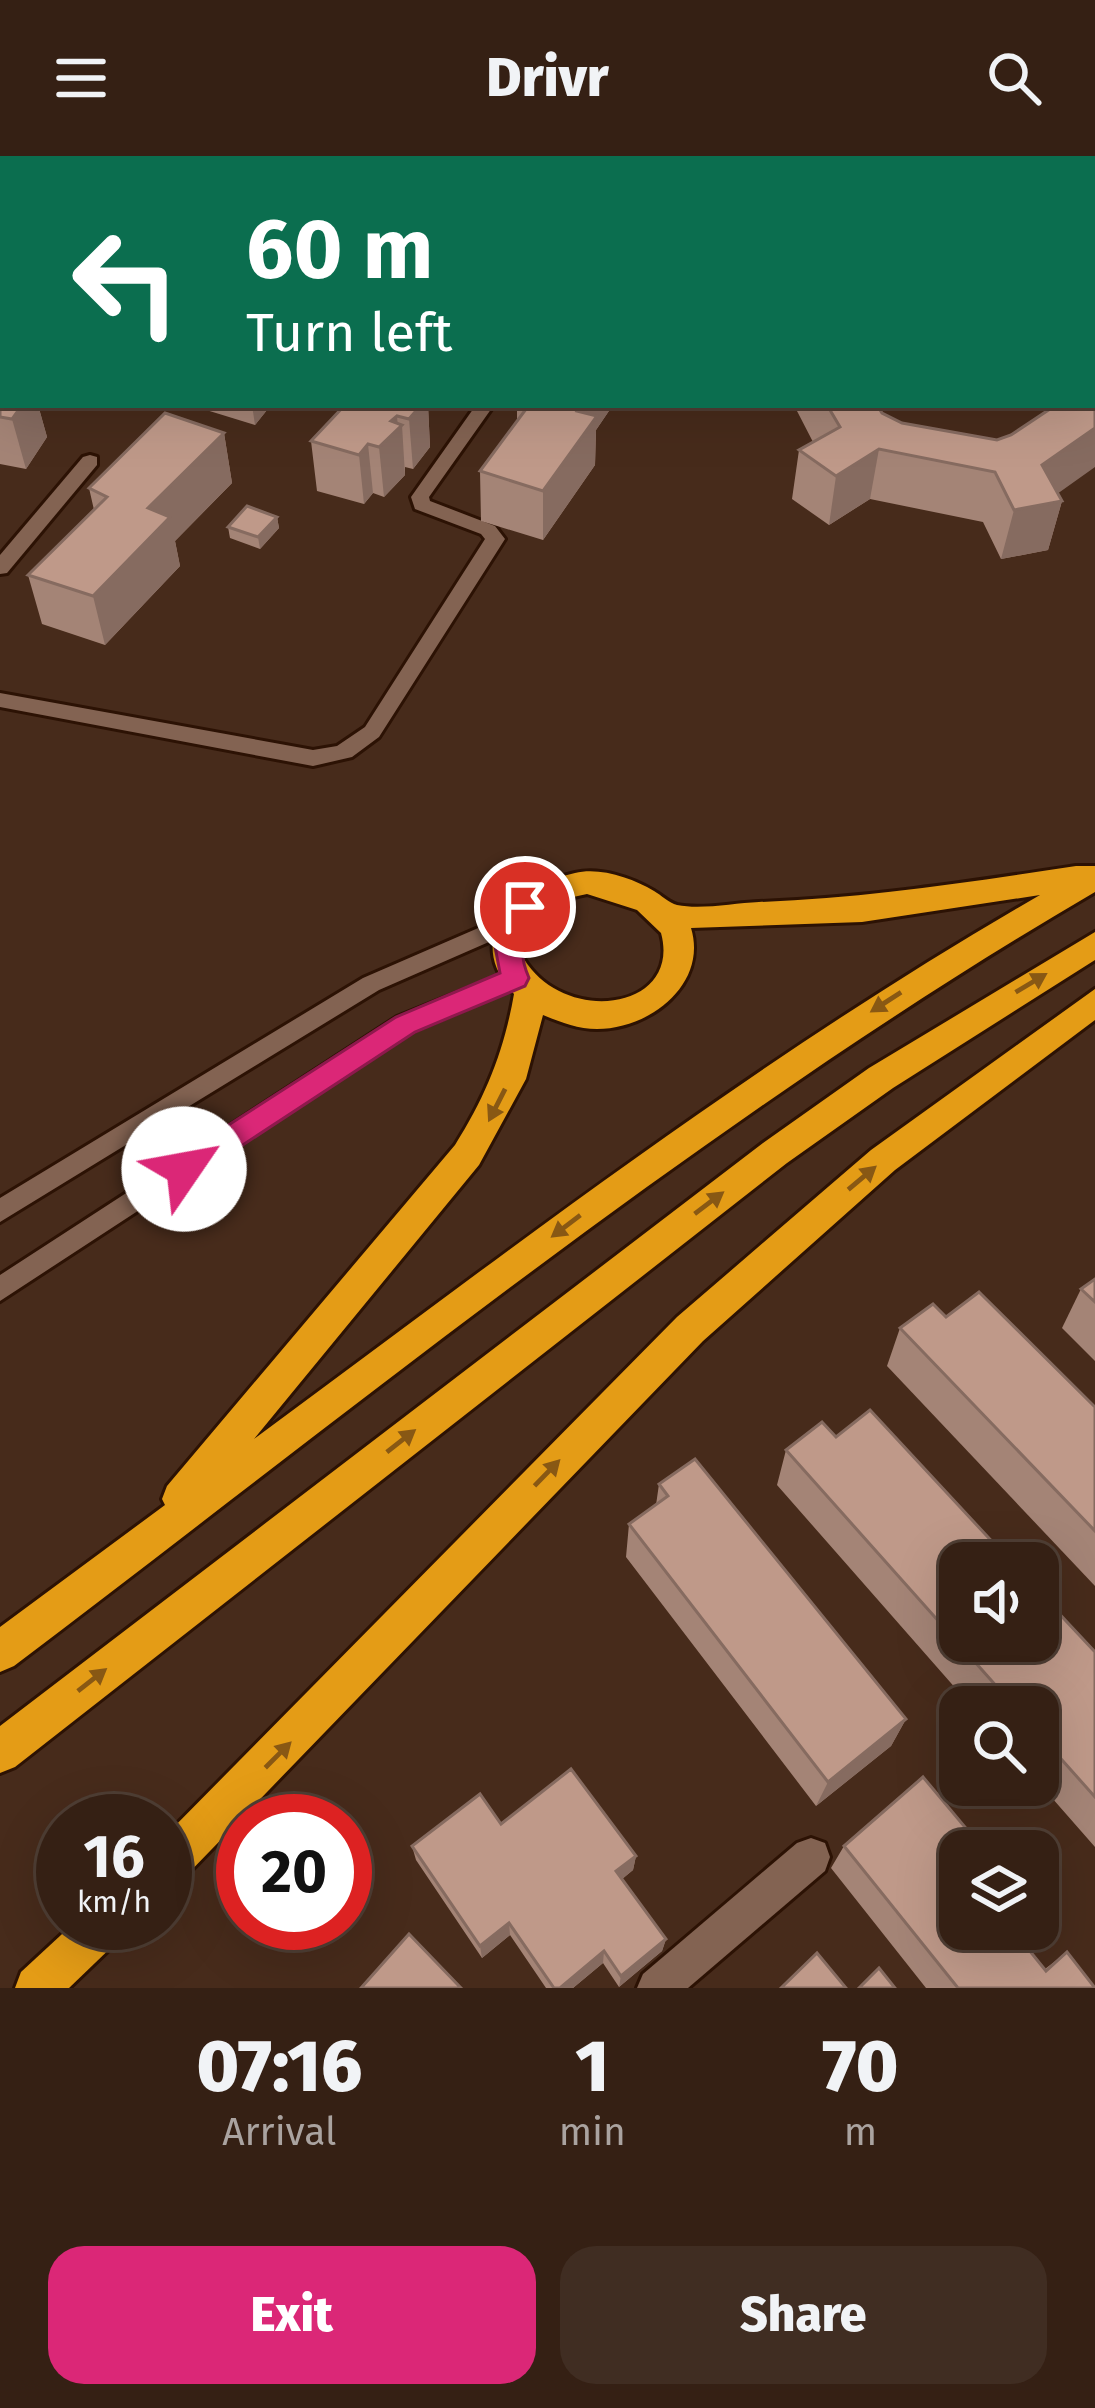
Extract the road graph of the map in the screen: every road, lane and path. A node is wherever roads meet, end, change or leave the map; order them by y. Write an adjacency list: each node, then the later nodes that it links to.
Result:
1 (483, 408): 4 (lane)
2 (90, 461): 3 (lane)
3 (0, 568)
4 (0, 700)
5 (1095, 876): 6 (highway); 13 (highway, one-way to 13)
6 (668, 917): 7 (highway); 9 (highway)
7 (513, 922): 9 (highway); 11 (lane)
8 (1095, 944): 15 (highway, one-way to 8)
9 (523, 986): 12 (lane); 13 (highway, one-way to 13)
10 (1095, 1002): 16 (highway, one-way to 10)
11 (0, 1211)
12 (0, 1289)
13 (143, 1544): 14 (highway)
14 (0, 1652)
15 (0, 1752)
16 (192, 1839)
17 (811, 1856): 20 (street)
18 (77, 1950): 19 (highway)
19 (37, 1988)
20 (658, 1988)

